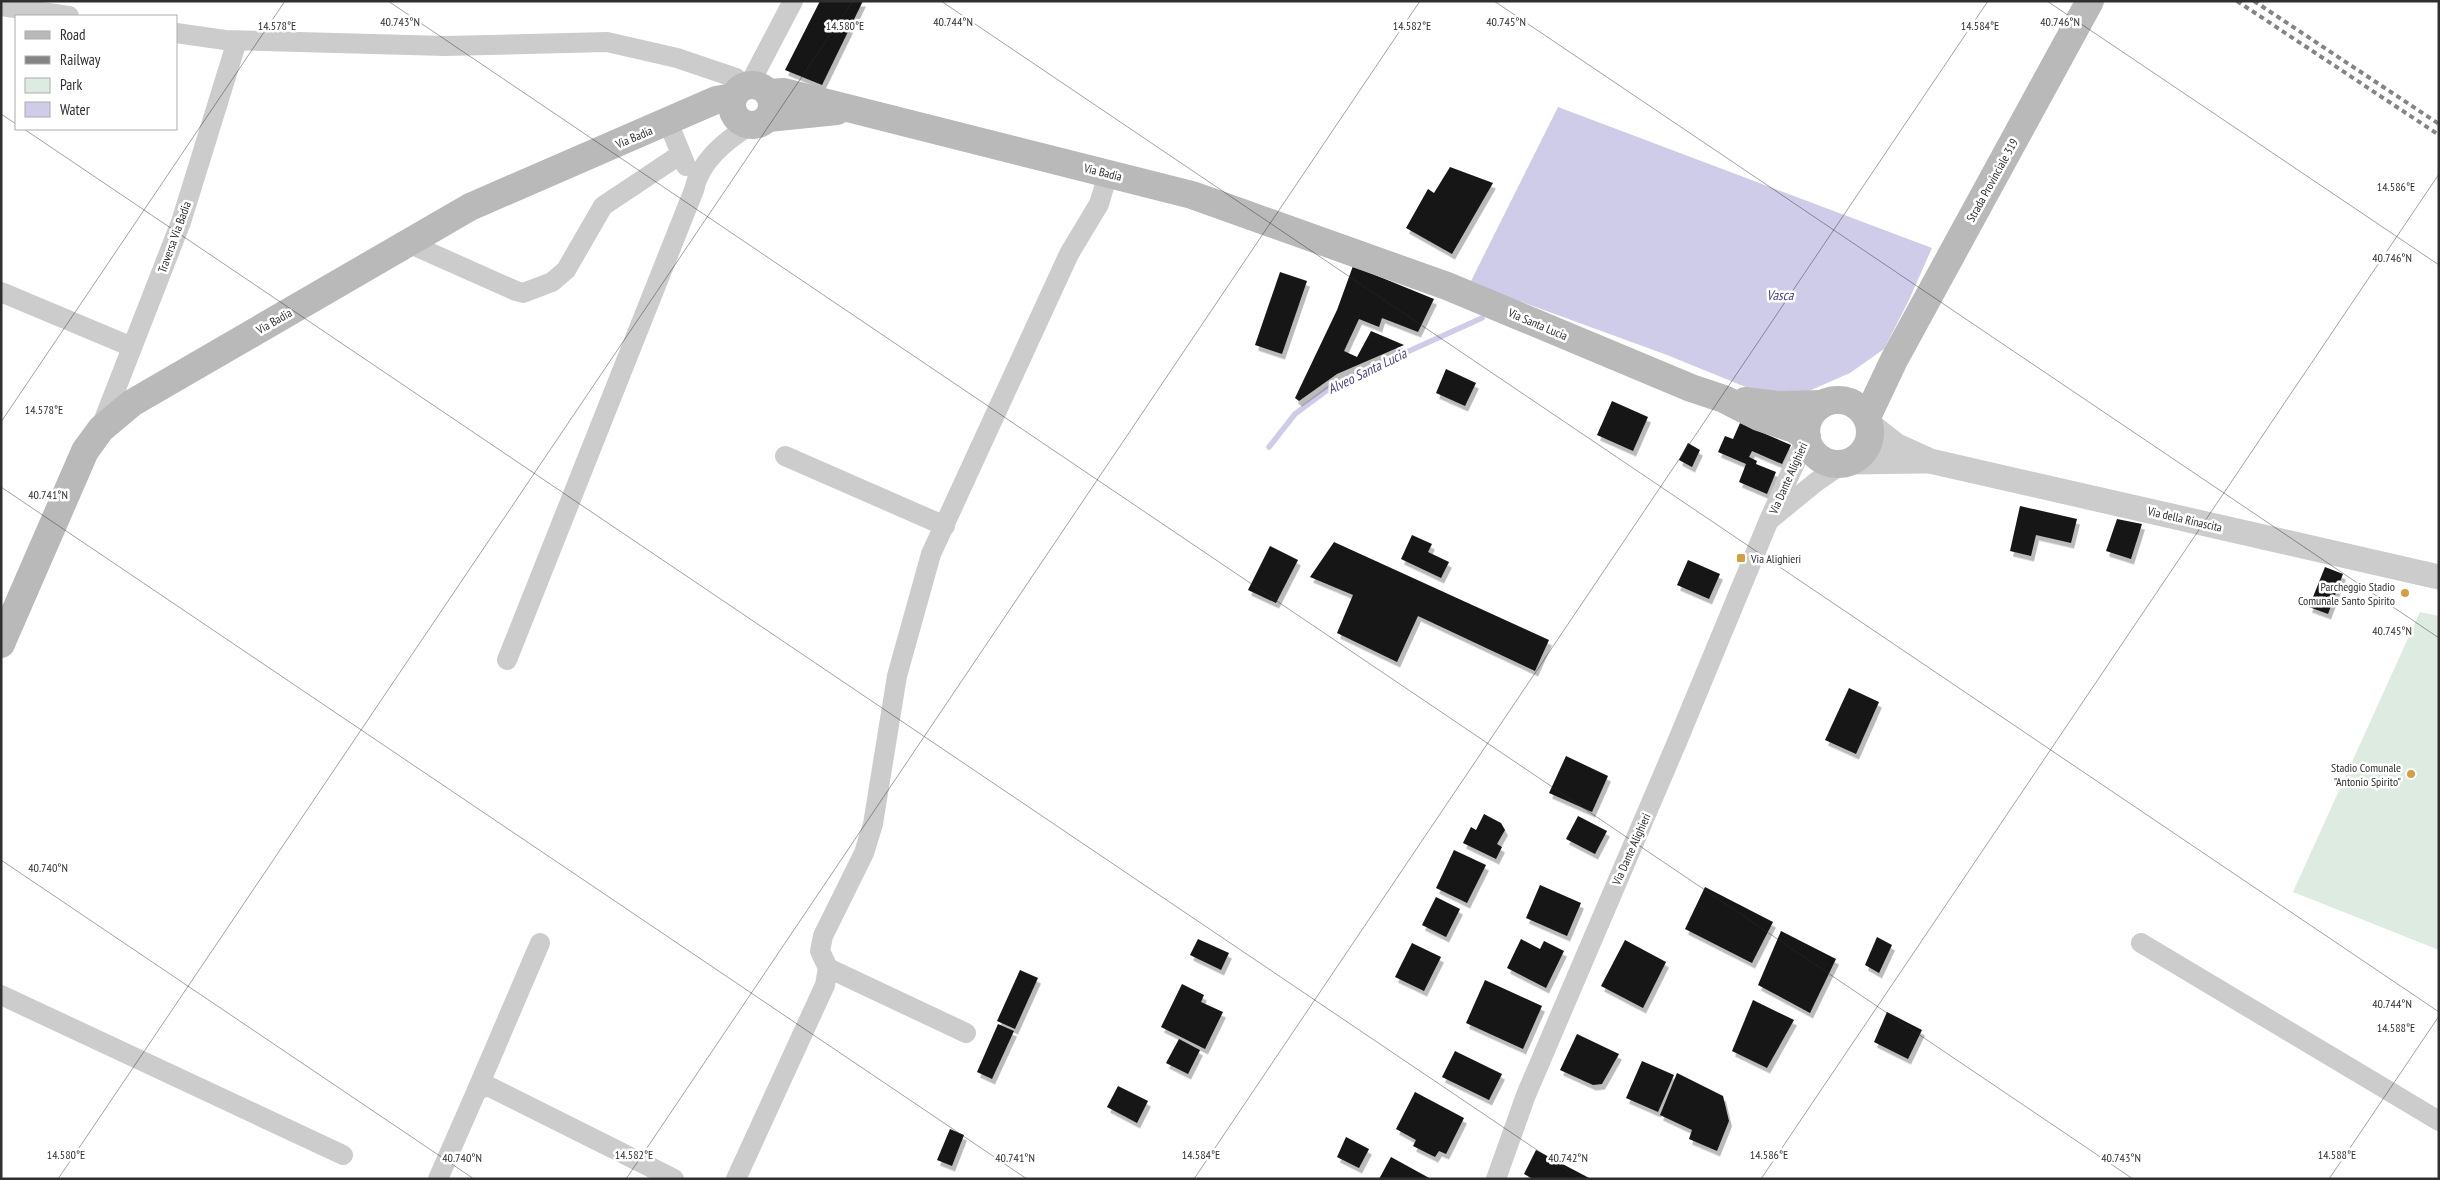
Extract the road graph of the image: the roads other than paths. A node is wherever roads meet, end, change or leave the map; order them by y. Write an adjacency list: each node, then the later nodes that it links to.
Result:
1 (793, 1): 7 (street)
2 (2090, 1): 16 (main road, Strada Provinciale 319)
3 (1, 6): 4 (street)
4 (62, 15)
5 (178, 33): 6 (street)
6 (237, 40): 7 (street); 15 (street, Traversa Via Badia)
7 (749, 103): 8 (main road, Via Badia); 10 (main road, Via Badia); 11 (street)
8 (668, 122): 9 (street); 12 (main road, Via Badia)
9 (681, 154): 11 (street); 12 (street)
10 (1108, 174): 13 (main road, Via Badia); 26 (street)
11 (697, 176): 29 (street)
12 (408, 243): 20 (main road, Via Badia)
13 (1351, 251): 17 (main road, Via Santa Lucia)
14 (1, 292): 15 (street)
15 (132, 347): 20 (street, Traversa Via Badia)
16 (1894, 360): 18 (main road); 19 (main road, Strada Provinciale 319)
17 (1724, 399): 18 (main road, Via Santa Lucia); 21 (main road, Via Santa Lucia)
18 (1830, 402): 19 (main road); 21 (main road)
19 (1869, 421): 23 (street, Via della Rinascita); 24 (main road)
20 (101, 429): 28 (main road, Via Badia)
21 (1806, 437): 24 (main road); 25 (street, Via Dante Alighieri)
22 (785, 456): 26 (street)
23 (1930, 461): 24 (street, Via della Rinascita); 27 (street, Via della Rinascita)
24 (1846, 463): 25 (street, Via Dante Alighieri)
25 (1769, 520): 41 (street, Via Dante Alighieri)
26 (945, 526): 32 (street)
27 (2439, 577)
28 (1, 644)
29 (506, 660)
30 (540, 943): 35 (street)
31 (2142, 943): 36 (street)
32 (828, 968): 34 (street); 40 (street)
33 (1, 995): 37 (street)
34 (966, 1033)
35 (477, 1090): 38 (street); 39 (street)
36 (2439, 1121)
37 (343, 1155)
38 (438, 1179)
39 (674, 1179)
40 (736, 1179)
41 (1496, 1179)

